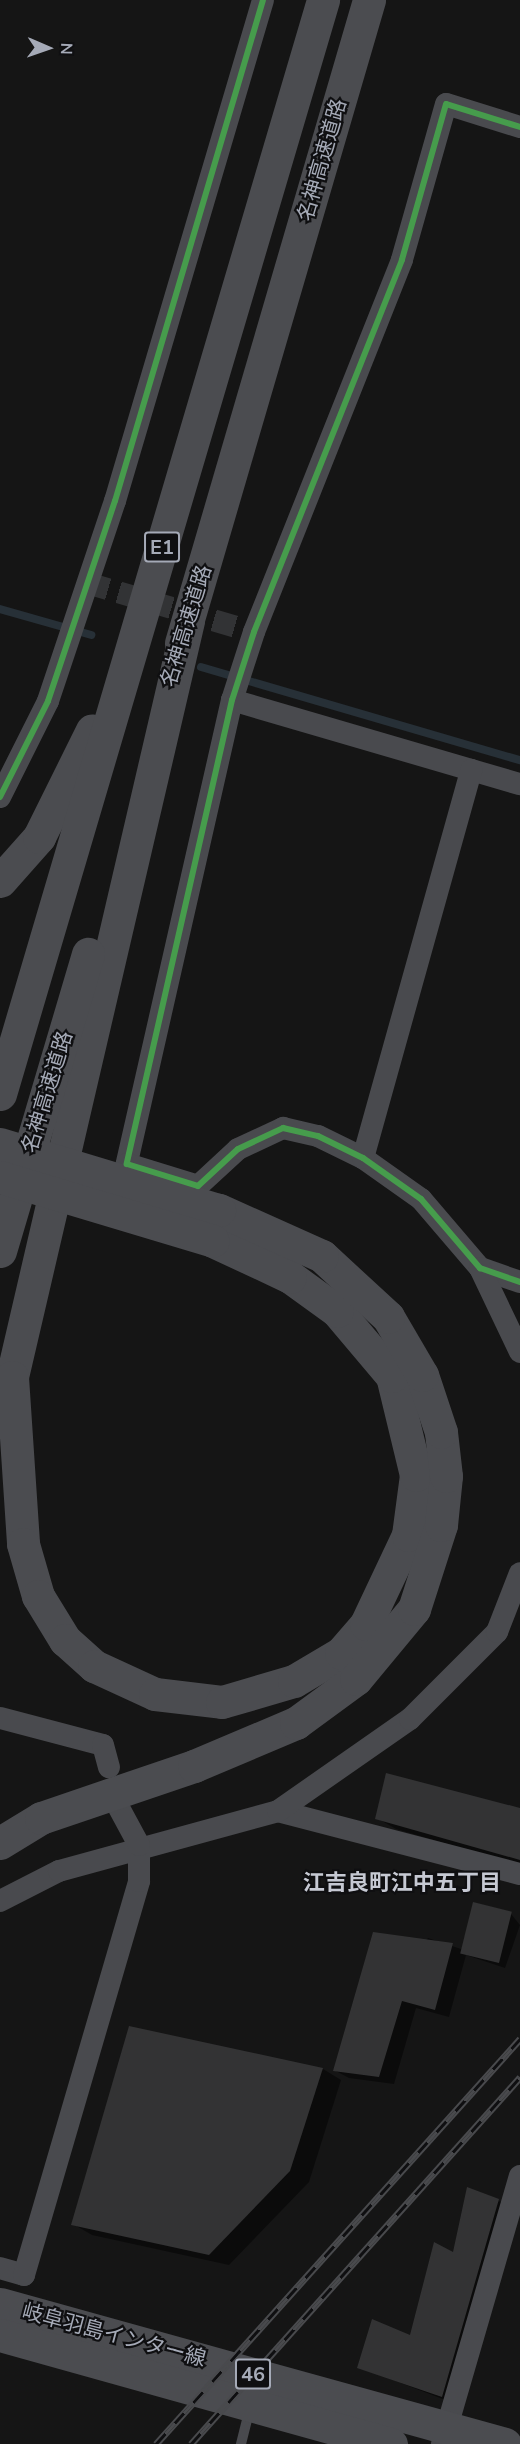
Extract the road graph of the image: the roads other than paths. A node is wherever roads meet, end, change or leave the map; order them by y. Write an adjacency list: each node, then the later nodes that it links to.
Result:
1 (263, 0): 10 (street)
2 (323, 0): 6 (main road, 名神高速道路 / E1)
3 (369, 0): 5 (main road, 名神高速道路 / E1)
4 (520, 127): 7 (street)
5 (188, 621): 16 (main road); 17 (main road, 名神高速道路 / E1)
6 (133, 649): 11 (main road); 12 (main road, 名神高速道路 / E1)
7 (234, 696): 8 (street); 14 (street)
8 (471, 770): 9 (street); 14 (street)
9 (520, 784)
10 (0, 797)
11 (0, 881)
12 (0, 1094)
13 (0, 1144): 16 (main road, bridge)
14 (363, 1158): 18 (street)
15 (0, 1177): 16 (main road, bridge)
16 (216, 1226): 26 (main road)
17 (0, 1251)
18 (480, 1268): 19 (street); 20 (street)
19 (520, 1282)
20 (520, 1352)
21 (520, 1573): 25 (street)
22 (0, 1718): 23 (street)
23 (109, 1767)
24 (119, 1808): 27 (street)
25 (278, 1811): 27 (street); 28 (street)
26 (0, 1843)
27 (139, 1845): 29 (street); 31 (street)
28 (520, 1874)
29 (0, 1902)
30 (520, 2175): 35 (street)
31 (2, 2275)
32 (0, 2304): 35 (main road, 岐阜羽島インター線 / 46)
33 (0, 2336): 34 (main road, 岐阜羽島インター線 / 46)
34 (251, 2405): 36 (lane); 37 (main road, 岐阜羽島インター線 / 46)
35 (445, 2436): 38 (main road, 岐阜羽島インター線 / 46)
36 (241, 2444)
37 (391, 2444)
38 (505, 2444)

